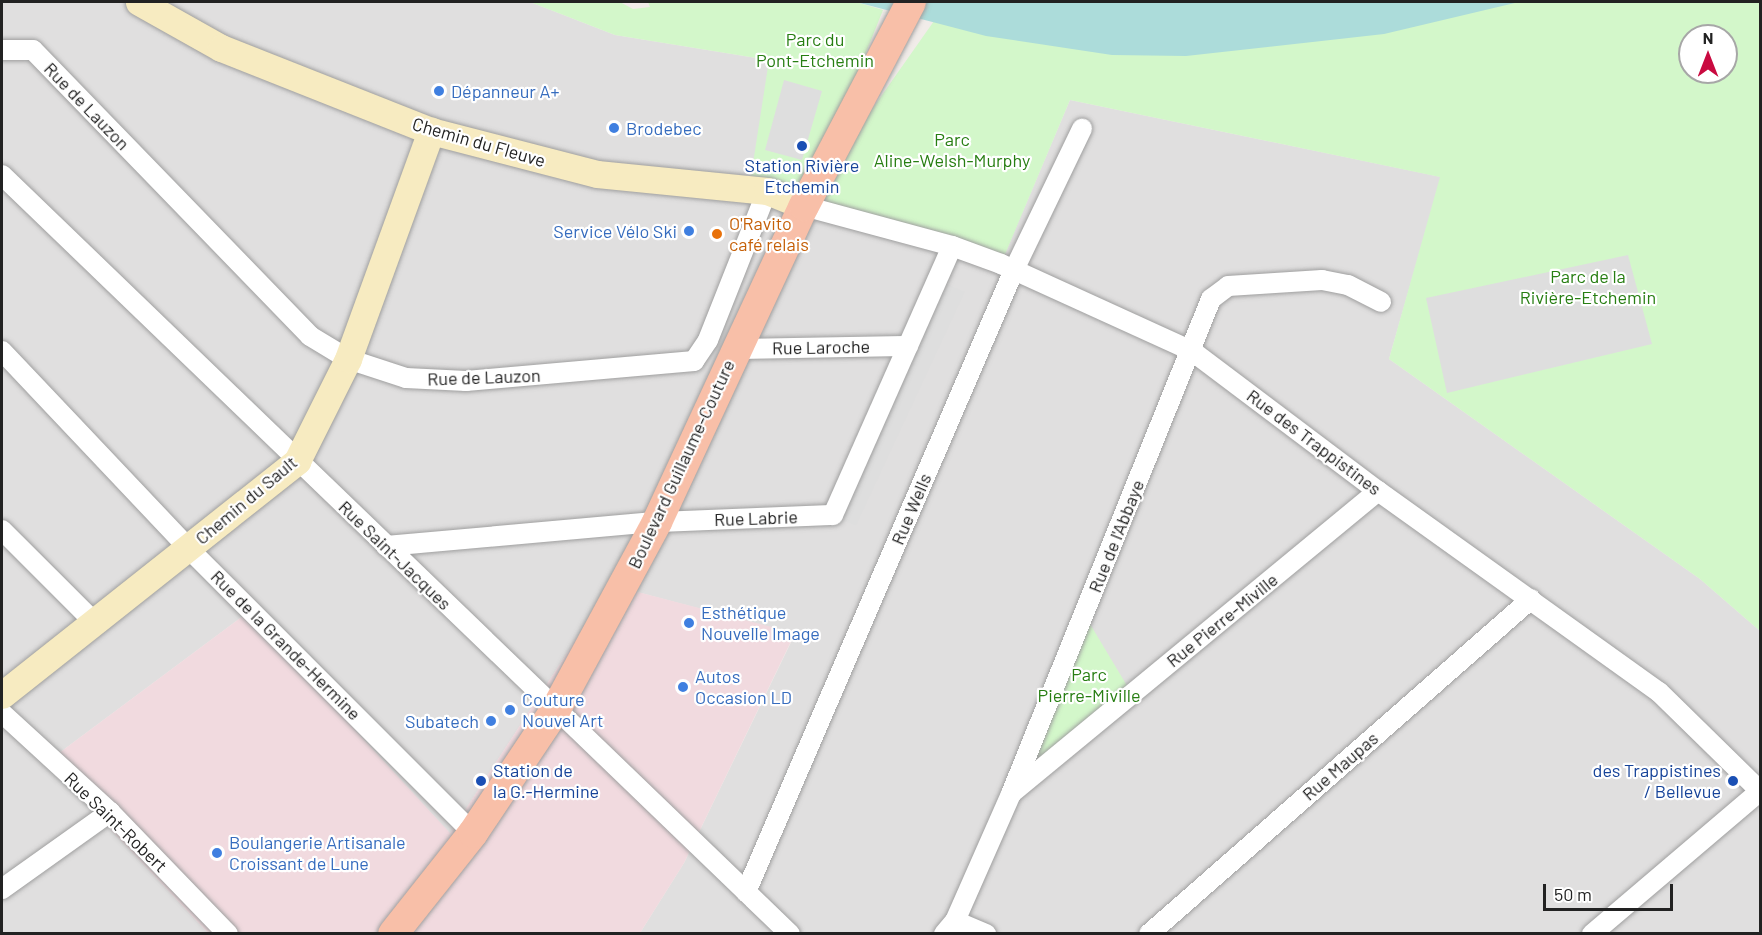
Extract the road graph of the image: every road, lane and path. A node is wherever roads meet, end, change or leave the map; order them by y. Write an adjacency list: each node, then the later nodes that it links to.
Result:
1 (139, 2): 5 (street, Chemin du Fleuve)
2 (911, 2): 8 (main road, Boulevard Guillaume-Couture)
3 (2, 50): 16 (street, Rue de Lauzon)
4 (1082, 129): 10 (street, Rue Wells)
5 (431, 131): 7 (street, Chemin du Fleuve); 16 (street, Chemin du Sault)
6 (2, 175): 17 (street, Rue Saint-Jacques)
7 (767, 191): 8 (street, Chemin du Fleuve); 16 (street, Rue de Lauzon)
8 (804, 206): 9 (street, Rue des Trappistines); 13 (main road, Boulevard Guillaume-Couture)
9 (952, 246): 10 (street, Rue des Trappistines); 12 (street, Rue Labrie)
10 (1014, 270): 15 (street, Rue des Trappistines); 33 (street, Rue Wells)
11 (1382, 302): 15 (street, Rue de l'Abbaye)
12 (908, 346): 13 (street, Rue Laroche); 19 (street, Rue Labrie)
13 (735, 349): 19 (main road, Boulevard Guillaume-Couture)
14 (2, 351): 22 (street, Rue de la Grande-Hermine)
15 (1192, 351): 18 (street, Rue des Trappistines); 29 (street, Rue de l'Abbaye)
16 (348, 359): 17 (street, Chemin du Sault)
17 (297, 461): 21 (street, Rue Saint-Jacques); 22 (street, Chemin du Sault)
18 (1378, 491): 23 (street, Rue des Trappistines); 29 (street, Rue Pierre-Miville)
19 (657, 522): 21 (street, Rue Labrie); 26 (main road, Boulevard Guillaume-Couture)
20 (2, 530): 24 (street)
21 (386, 546): 26 (street, Rue Saint-Jacques)
22 (188, 548): 24 (street, Chemin du Sault); 31 (street, Rue de la Grande-Hermine)
23 (1531, 599): 28 (street, Rue des Trappistines); 39 (street, Rue Maupas)
24 (94, 622): 25 (street, Chemin du Sault)
25 (2, 695)
26 (556, 709): 31 (main road, Boulevard Guillaume-Couture); 33 (street, Rue Saint-Jacques)
27 (2, 713): 30 (street, Rue Saint-Robert)
28 (1761, 791): 40 (street)
29 (1011, 794): 34 (street, Rue de l'Abbaye)
30 (110, 812): 32 (street); 35 (street, Rue Saint-Robert)
31 (473, 833): 36 (main road, Boulevard Guillaume-Couture)
32 (2, 889)
33 (746, 892): 37 (street, Rue Saint-Jacques)
34 (950, 927): 38 (street)
35 (218, 931)
36 (393, 933)
37 (790, 933)
38 (986, 933)
39 (1149, 933)
40 (1592, 933)

